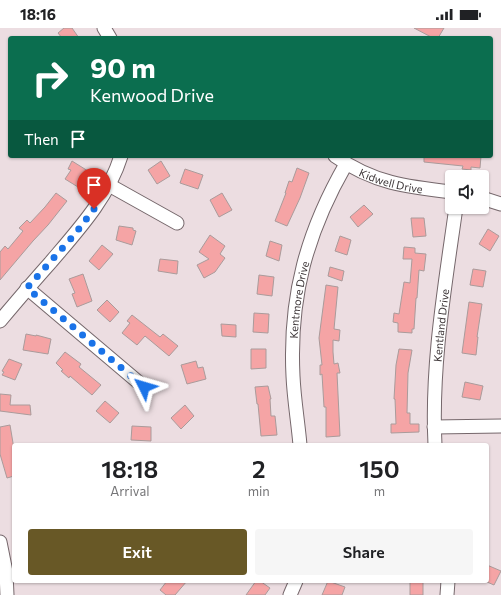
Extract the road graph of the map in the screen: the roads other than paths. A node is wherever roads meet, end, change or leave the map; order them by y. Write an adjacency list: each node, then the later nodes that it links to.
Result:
1 (119, 158): 4 (street)
2 (338, 158): 3 (street, Kidwell Drive)
3 (346, 164): 5 (street, Kidwell Drive); 15 (street, Kentmore Drive)
4 (109, 186): 9 (street); 10 (street)
5 (445, 191)
6 (489, 200): 7 (street)
7 (501, 204)
8 (455, 214): 14 (street, Kentland Drive)
9 (177, 223)
10 (27, 288): 11 (street); 12 (street)
11 (0, 321)
12 (144, 387)
13 (501, 426): 14 (street)
14 (434, 427): 16 (street, Kentland Drive)
15 (300, 443)
16 (435, 443)
17 (0, 542): 18 (street)
18 (10, 572): 21 (street)
19 (295, 583): 22 (street)
20 (448, 583): 23 (street)
21 (7, 595)
22 (290, 595)
23 (447, 595)

